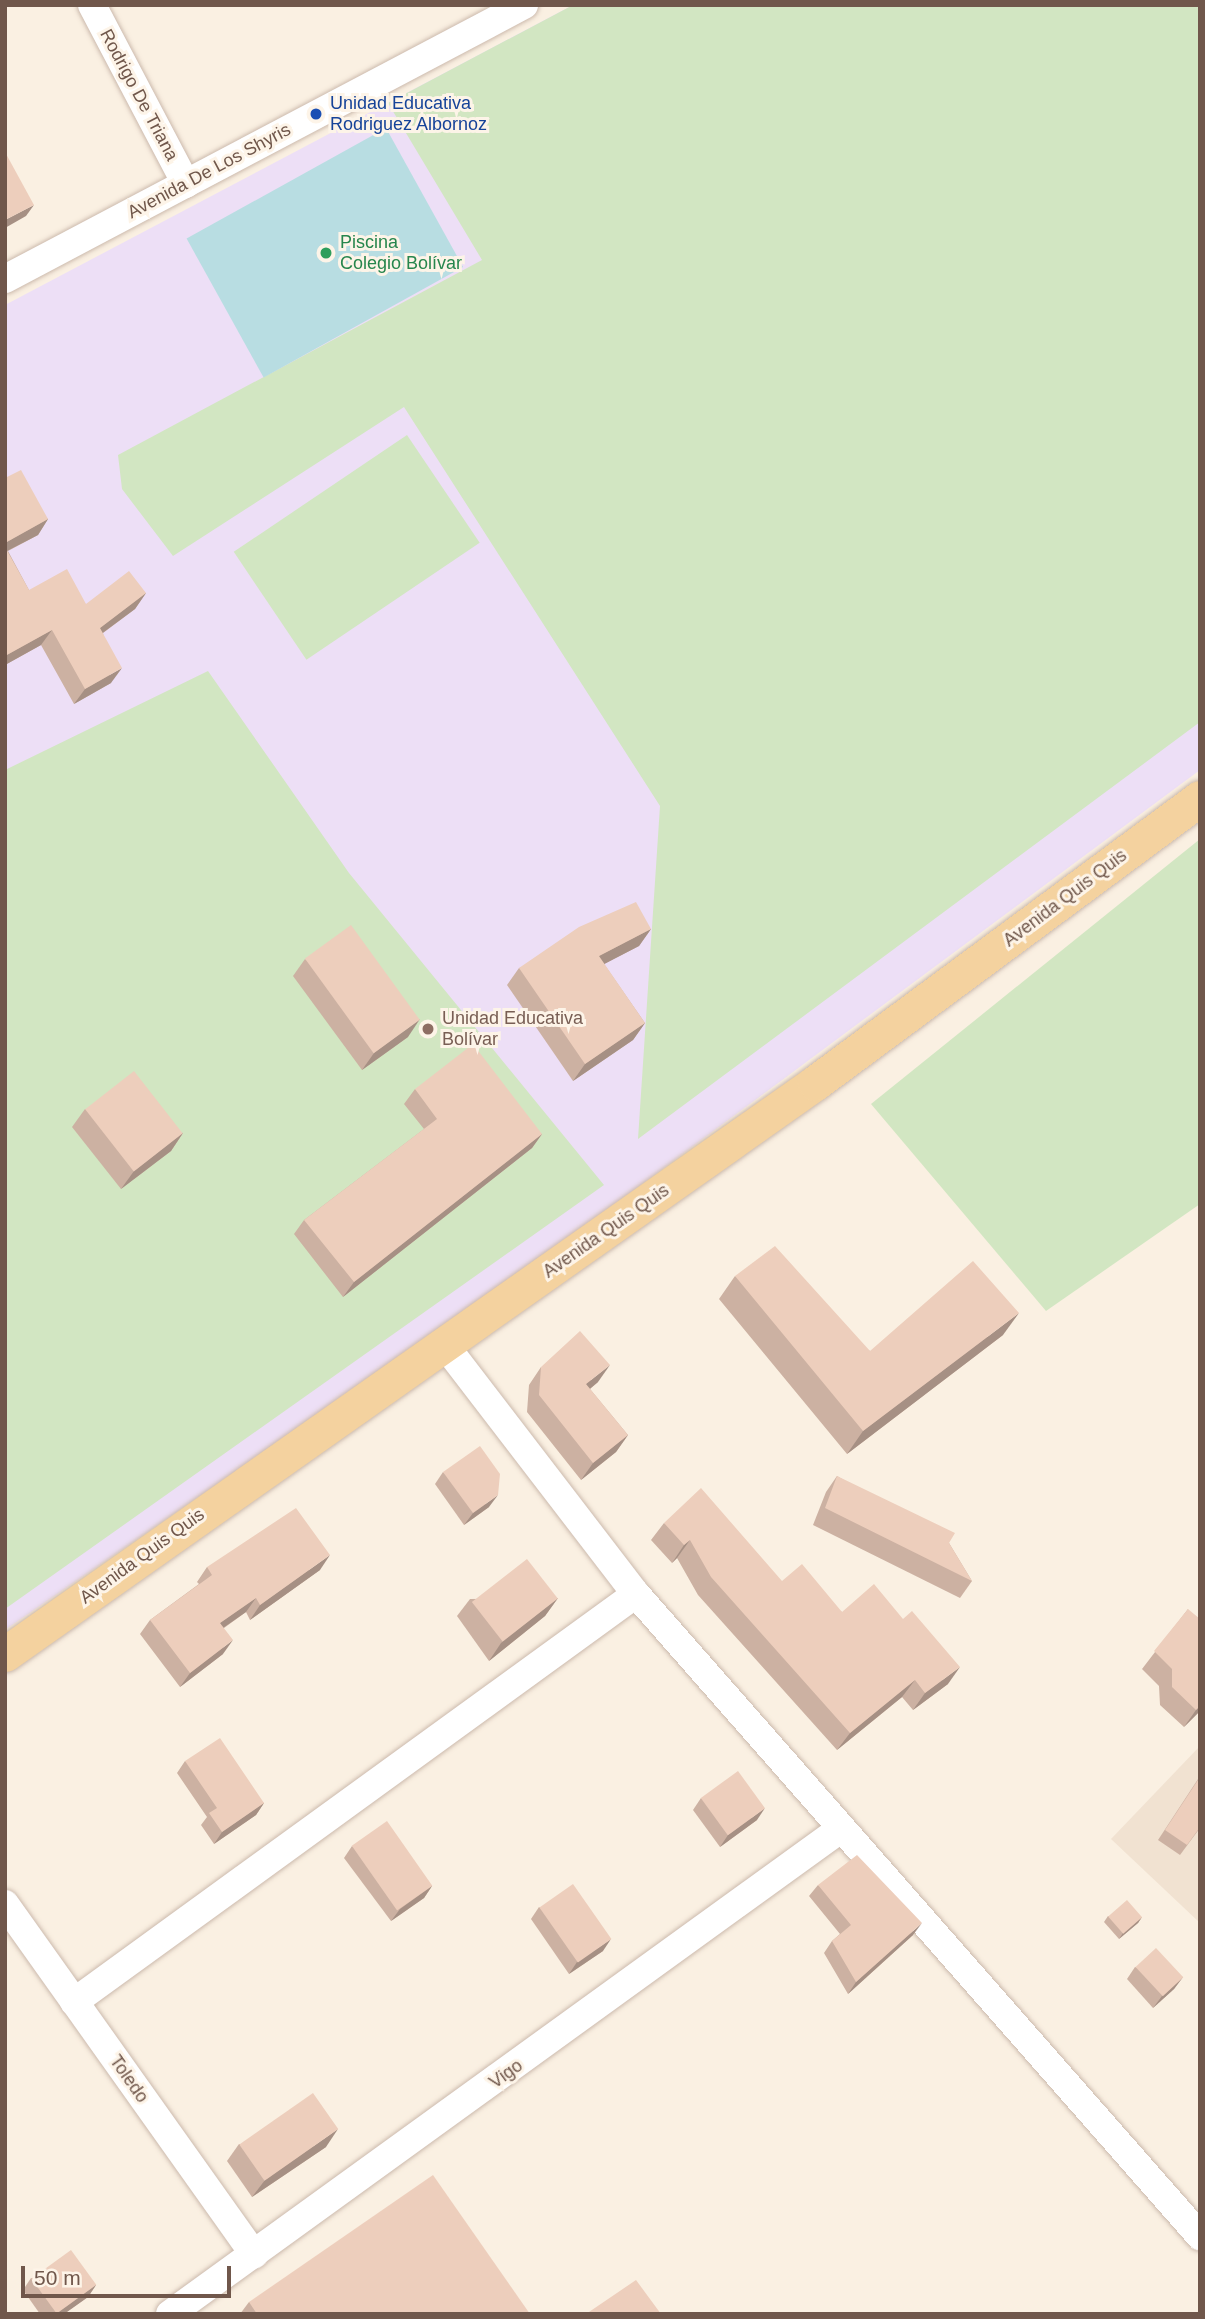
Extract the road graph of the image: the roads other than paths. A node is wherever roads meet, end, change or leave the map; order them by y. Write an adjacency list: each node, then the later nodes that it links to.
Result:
1 (92, 5): 3 (street, Rodrigo De Triana)
2 (524, 5): 3 (street, Avenida De Los Shyris)
3 (186, 184): 4 (street, Avenida De Los Shyris)
4 (5, 279)
5 (1200, 798): 6 (main road, Avenida Quis Quis)
6 (444, 1344): 7 (street); 8 (main road, Avenida Quis Quis)
7 (636, 1594): 9 (street); 11 (street)
8 (5, 1654)
9 (839, 1830): 12 (street); 13 (street, Vigo)
10 (5, 1904): 11 (street, Toledo)
11 (74, 2002): 13 (street, Toledo)
12 (1200, 2235)
13 (254, 2255): 14 (street, Vigo)
14 (170, 2314)

